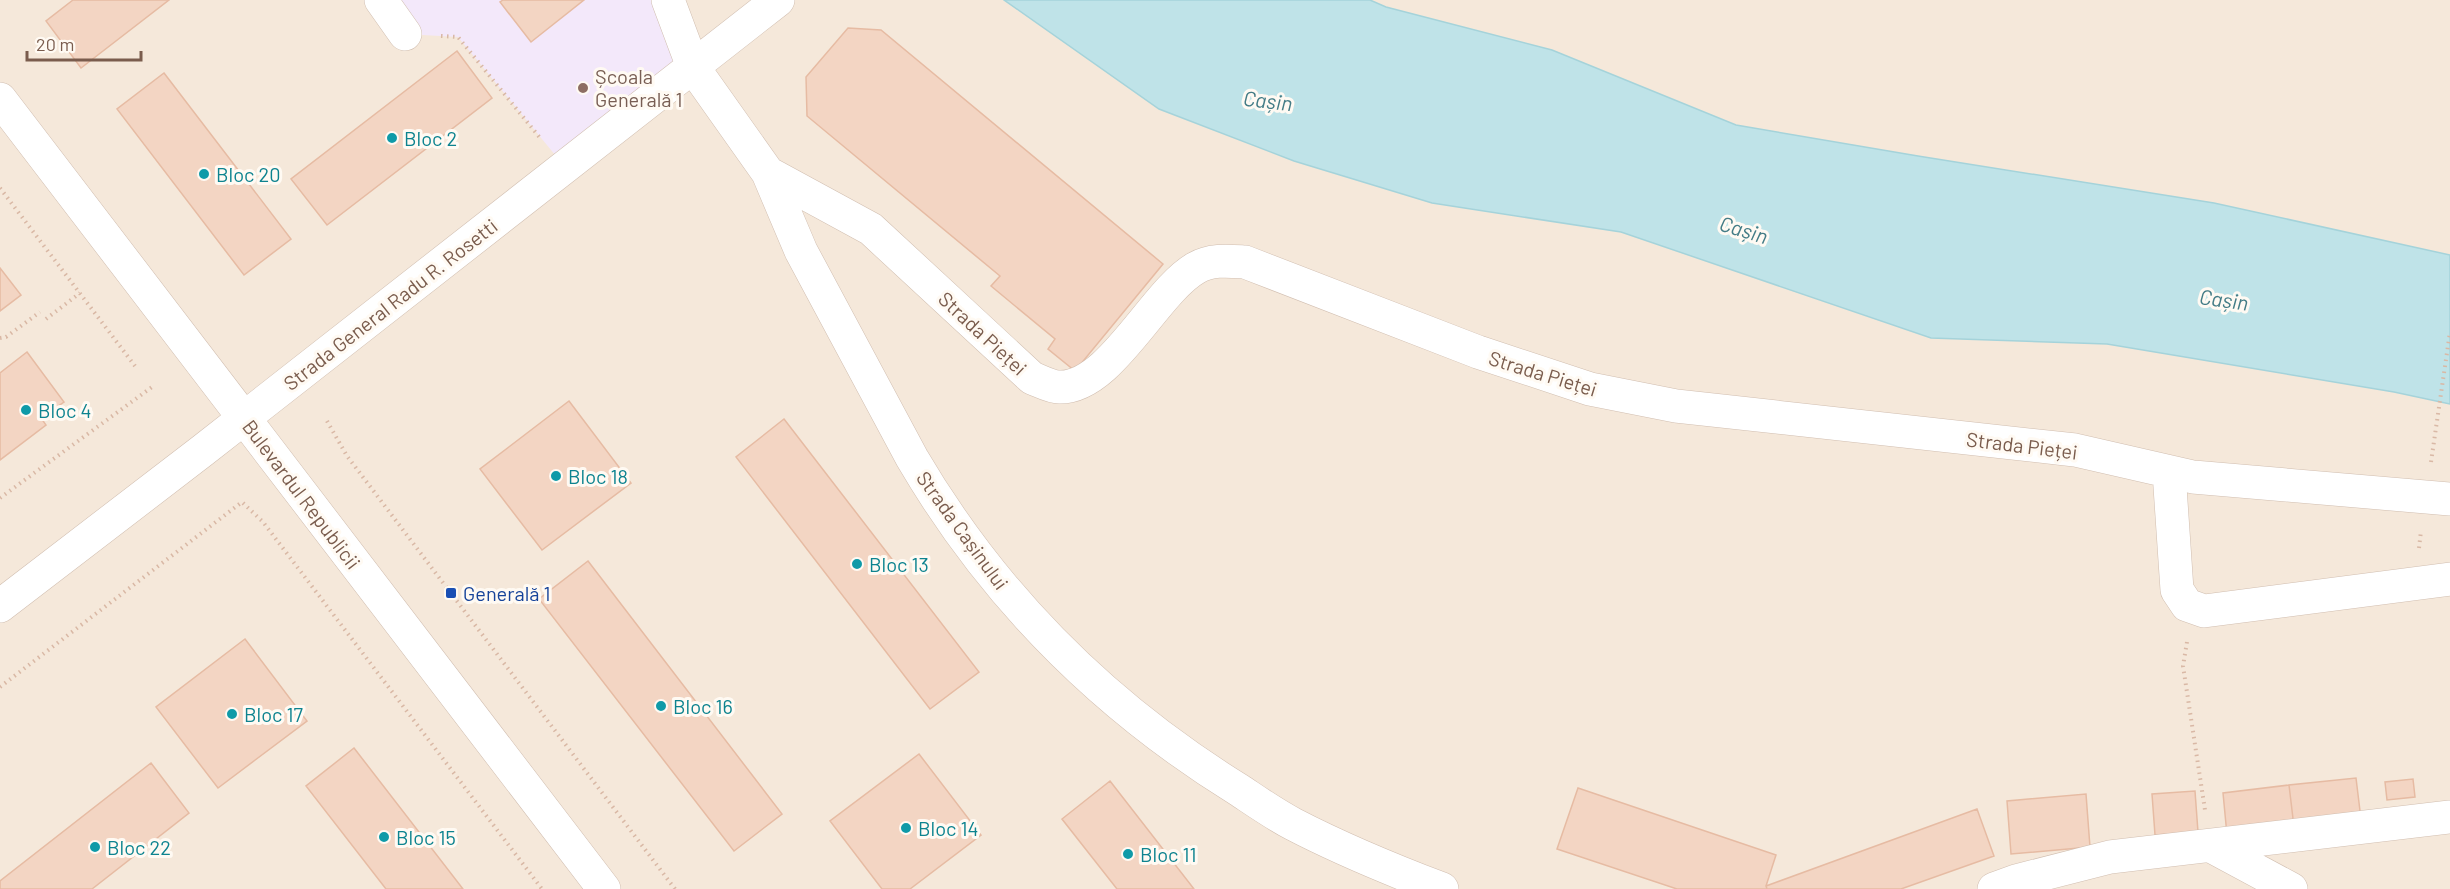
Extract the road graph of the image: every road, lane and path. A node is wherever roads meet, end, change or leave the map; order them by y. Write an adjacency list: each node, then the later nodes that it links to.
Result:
1 (381, 0): 4 (street)
2 (668, 0): 5 (street, Strada Cașinului)
3 (778, 0): 5 (street, Strada General Radu R. Rosetti)
4 (405, 34): 7 (path)
5 (693, 67): 7 (street, Strada General Radu R. Rosetti); 8 (street, Strada Cașinului)
6 (0, 99): 17 (street, Bulevardul Republicii)
7 (565, 167): 17 (street, Strada General Radu R. Rosetti)
8 (768, 172): 20 (street, Strada Pieței); 33 (street, Strada Cașinului)
9 (0, 188): 10 (path)
10 (80, 293): 12 (path); 15 (path)
11 (40, 312): 14 (path)
12 (46, 319)
13 (2450, 332): 19 (path)
14 (0, 338)
15 (135, 366)
16 (152, 387): 21 (path)
17 (244, 418): 25 (street, Strada General Radu R. Rosetti); 31 (street, Bulevardul Republicii)
18 (327, 421): 32 (path)
19 (2435, 437)
20 (2169, 472): 22 (street, Strada Pieței); 26 (street)
21 (0, 498)
22 (2438, 498): 24 (path)
23 (2450, 579): 24 (street)
24 (2414, 584): 26 (street)
25 (0, 606)
26 (2204, 611): 29 (path)
27 (0, 687): 30 (path)
28 (2450, 817): 29 (street)
29 (2211, 846): 34 (street); 35 (street)
30 (542, 889)
31 (604, 889)
32 (675, 889)
33 (1442, 889)
34 (1994, 889)
35 (2291, 889)

